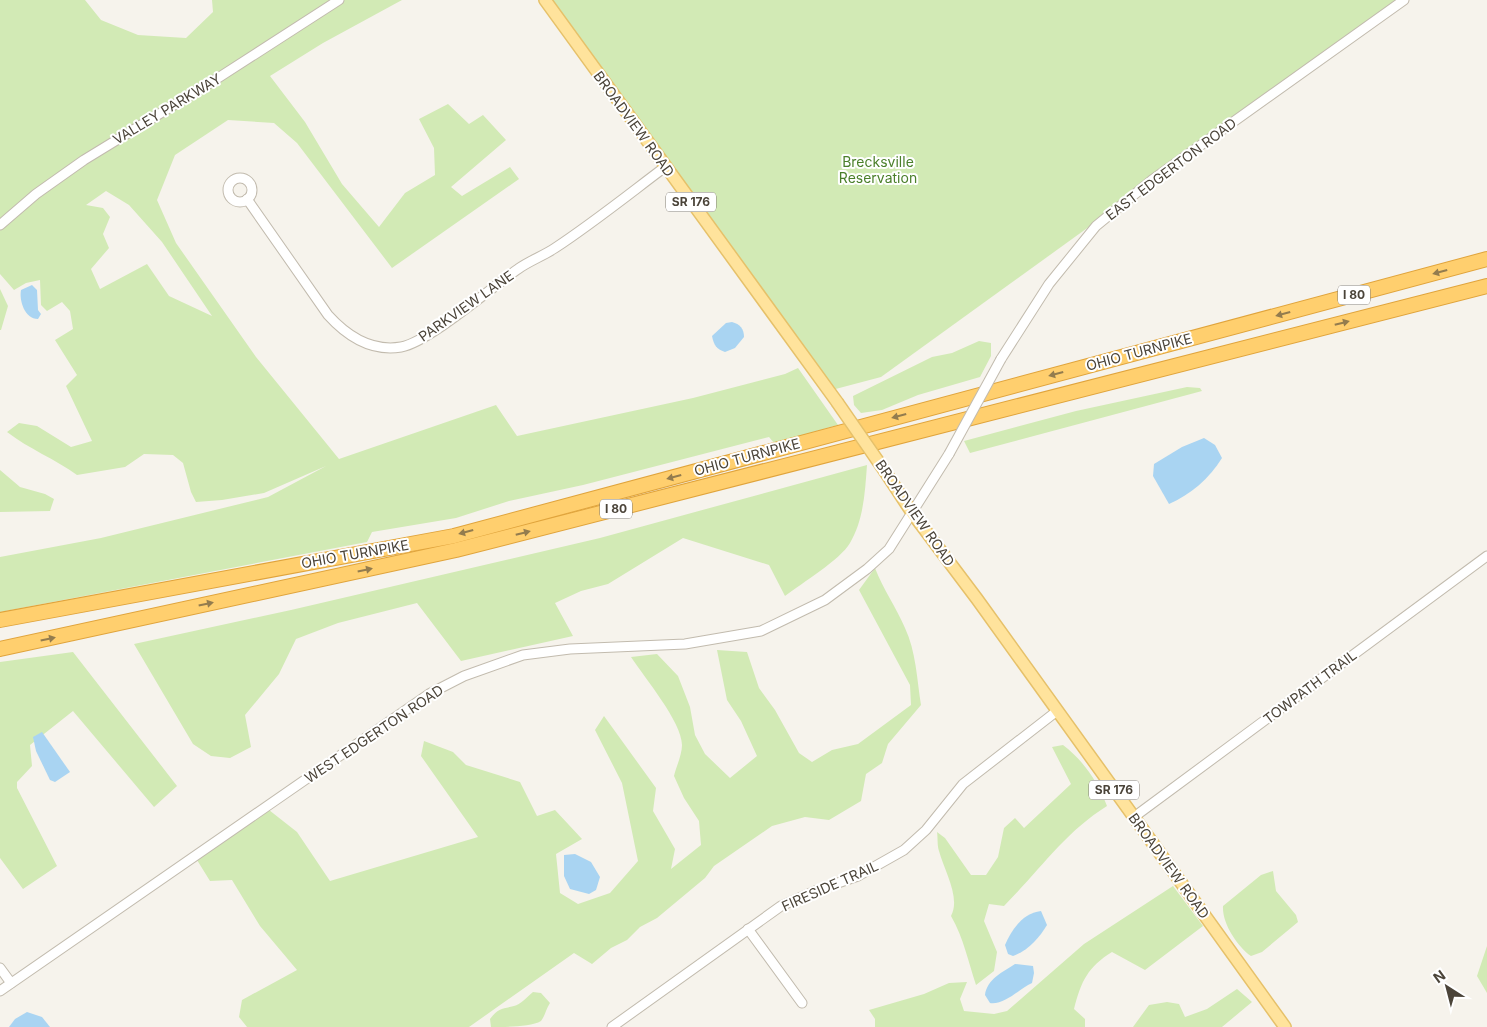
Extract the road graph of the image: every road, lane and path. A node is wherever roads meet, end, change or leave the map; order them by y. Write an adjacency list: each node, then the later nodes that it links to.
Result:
1 (339, 0): 6 (street, VALLEY PARKWAY)
2 (545, 0): 4 (main road, BROADVIEW ROAD / SR 176)
3 (1404, 0): 11 (street, EAST EDGERTON ROAD, bridge)
4 (665, 167): 5 (street, PARKVIEW LANE); 11 (main road, BROADVIEW ROAD / SR 176, bridge)
5 (247, 199)
6 (0, 225)
7 (1487, 259): 13 (highway, OHIO TURNPIKE / I 80, one-way to 13)
8 (1487, 286): 10 (highway, OHIO TURNPIKE / I 80)
9 (1487, 290): 10 (highway)
10 (1461, 293): 14 (highway, OHIO TURNPIKE / I 80, one-way to 10)
11 (913, 514): 15 (main road, BROADVIEW ROAD / SR 176); 19 (street, WEST EDGERTON ROAD)
12 (1487, 556): 16 (street, TOWPATH TRAIL)
13 (0, 620)
14 (0, 650)
15 (1057, 712): 16 (main road, BROADVIEW ROAD / SR 176); 17 (street, FIRESIDE TRAIL)
16 (1134, 817): 23 (main road, BROADVIEW ROAD / SR 176)
17 (748, 930): 21 (street); 22 (street, FIRESIDE TRAIL)
18 (0, 968): 19 (street)
19 (11, 983): 20 (street, WEST EDGERTON ROAD)
20 (0, 991)
21 (802, 1003)
22 (612, 1027)
23 (1285, 1027)

